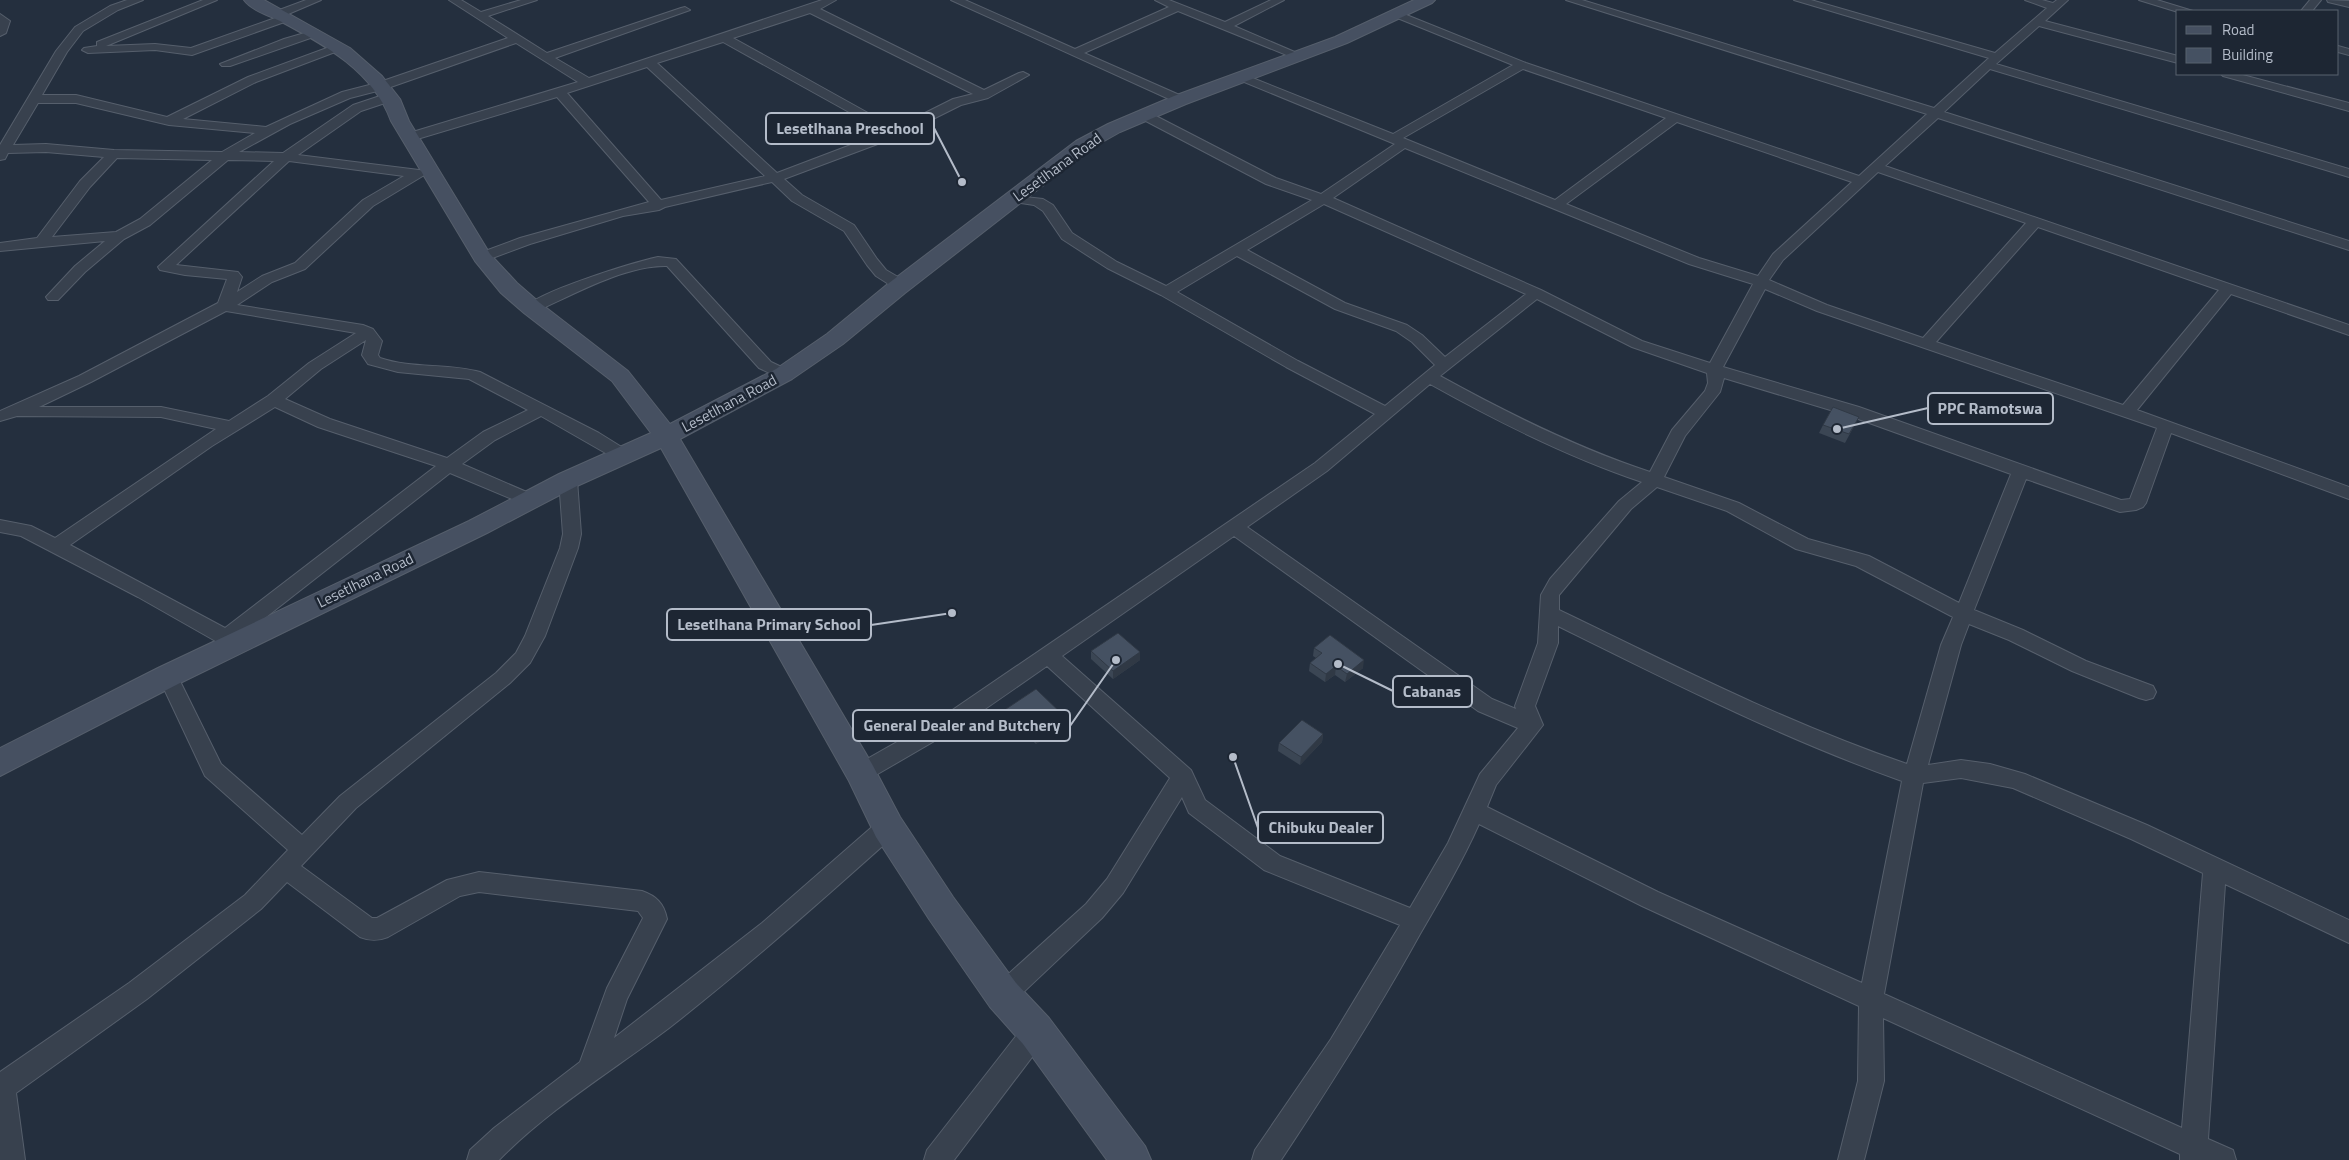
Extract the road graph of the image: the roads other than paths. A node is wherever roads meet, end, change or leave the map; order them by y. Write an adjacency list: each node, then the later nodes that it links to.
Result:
1 (138, 0): 19 (street)
2 (212, 0): 37 (street)
3 (252, 0): 27 (street)
4 (316, 0): 27 (street)
5 (454, 0): 28 (street)
6 (532, 0): 28 (street)
7 (831, 0): 22 (street)
8 (956, 0): 38 (street)
9 (1160, 0): 21 (street)
10 (1279, 0): 31 (street)
11 (1427, 0): 26 (street, Lesetlhana Road)
12 (1571, 0): 57 (street)
13 (1799, 0): 42 (street)
14 (2030, 0): 18 (street)
15 (2144, 0): 24 (street)
16 (2316, 0): 25 (street)
17 (2332, 0): 20 (street)
18 (2059, 3): 30 (street)
19 (117, 4): 45 (street)
20 (2349, 4)
21 (1179, 7): 31 (street); 38 (street)
22 (811, 9): 34 (street); 53 (street)
23 (686, 10): 40 (street)
24 (2184, 10)
25 (2307, 10)
26 (1399, 14): 39 (street, Lesetlhana Road); 46 (street)
27 (282, 16): 33 (street); 37 (street)
28 (478, 16): 35 (street)
29 (0, 17): 32 (street)
30 (2037, 22): 41 (street); 42 (street)
31 (1226, 26): 39 (street)
32 (0, 33)
33 (315, 33): 36 (street); 44 (street)
34 (723, 37): 43 (street); 62 (street)
35 (517, 39): 40 (street); 51 (street)
36 (339, 48): 51 (street); 60 (street)
37 (88, 50): 45 (street)
38 (1077, 52): 55 (street)
39 (1298, 56): 49 (street, Lesetlhana Road)
40 (546, 57): 50 (street)
41 (2176, 59)
42 (1992, 61): 57 (street); 70 (street)
43 (649, 62): 50 (street); 72 (street)
44 (226, 64)
45 (54, 65): 54 (street)
46 (1522, 65): 59 (street); 64 (street)
47 (1023, 74): 53 (street)
48 (2231, 75): 56 (street)
49 (1241, 77): 55 (street, Lesetlhana Road); 64 (street)
50 (588, 83): 52 (street)
51 (386, 92): 61 (street); 63 (street); 68 (street)
52 (559, 92): 63 (street); 77 (street)
53 (984, 95): 62 (street)
54 (33, 99): 60 (street); 65 (street)
55 (1180, 100): 58 (street, Lesetlhana Road)
56 (2349, 107)
57 (1936, 113): 69 (street); 81 (street)
58 (1146, 116): 74 (street, Lesetlhana Road); 75 (street)
59 (1674, 118): 73 (street); 76 (street)
60 (169, 121): 61 (street)
61 (270, 131): 67 (street)
62 (896, 134): 72 (street)
63 (410, 137): 71 (street)
64 (1398, 142): 75 (street); 76 (street)
65 (2, 152): 66 (street)
66 (114, 154): 67 (street); 80 (street)
67 (227, 154): 68 (street); 79 (street)
68 (286, 157): 71 (street); 91 (street)
69 (1876, 167): 73 (street); 78 (street)
70 (2349, 173)
71 (427, 175): 84 (street); 91 (street)
72 (777, 177): 77 (street); 86 (street)
73 (1861, 181): 85 (street)
74 (1012, 198): 86 (street, Lesetlhana Road); 88 (street)
75 (1323, 199): 83 (street); 89 (street)
76 (1557, 205): 85 (street)
77 (659, 206): 84 (street)
78 (2034, 223): 87 (street); 95 (street)
79 (119, 236): 80 (street); 90 (street)
80 (42, 241): 82 (street)
81 (2349, 246)
82 (0, 247)
83 (1236, 250): 88 (street); 96 (street)
84 (482, 257): 92 (street)
85 (1761, 282): 95 (street); 97 (street)
86 (897, 288): 98 (street, Lesetlhana Road)
87 (2228, 288): 93 (street); 102 (street)
88 (1166, 292): 103 (street)
89 (1536, 293): 96 (street); 97 (street)
90 (54, 297)
91 (224, 306): 94 (street); 104 (street)
92 (532, 308): 98 (street); 107 (street)
93 (2349, 330)
94 (368, 332): 100 (street); 101 (street)
95 (1926, 344): 102 (street)
96 (1444, 365): 99 (street)
97 (1716, 368): 110 (street); 112 (street)
98 (784, 374): 107 (street, Lesetlhana Road)
99 (1429, 377): 103 (street); 112 (street)
100 (274, 400): 106 (street); 109 (street)
101 (540, 410): 108 (street); 109 (street)
102 (2127, 412): 105 (street)
103 (1386, 413): 116 (street)
104 (7, 414): 106 (street)
105 (2166, 425): 110 (street); 113 (street)
106 (230, 426): 117 (street)
107 (666, 436): 108 (street, Lesetlhana Road); 126 (street)
108 (622, 455): 111 (street, Lesetlhana Road)
109 (449, 465): 114 (street); 120 (street)
110 (2020, 471): 119 (street)
111 (568, 480): 114 (street, Lesetlhana Road); 131 (street)
112 (1654, 481): 118 (street); 119 (street)
113 (2349, 493)
114 (530, 500): 120 (street, Lesetlhana Road)
115 (0, 526): 117 (street)
116 (1235, 526): 121 (street); 124 (street)
117 (56, 546): 120 (street)
118 (1550, 614): 124 (street); 128 (street)
119 (1964, 614): 123 (street); 128 (street)
120 (233, 640): 122 (street, Lesetlhana Road)
121 (1048, 655): 126 (street); 127 (street)
122 (168, 676): 125 (street, Lesetlhana Road); 131 (street)
123 (2146, 692)
124 (1533, 725): 129 (street)
125 (0, 763)
126 (861, 773): 130 (street)
127 (1183, 776): 134 (street); 136 (street)
128 (1914, 776): 133 (street); 137 (street)
129 (1474, 811): 134 (street); 137 (street)
130 (888, 827): 136 (street); 139 (street)
131 (302, 849): 132 (street)
132 (286, 868): 139 (street); 140 (street)
133 (2215, 868): 135 (street); 141 (street)
134 (1416, 921): 146 (street)
135 (2349, 932)
136 (1003, 994): 138 (street)
137 (1871, 999): 141 (street); 147 (street)
138 (1036, 1031): 144 (street); 145 (street)
139 (589, 1072): 143 (street)
140 (1, 1087): 142 (street)
141 (2193, 1153): 148 (street)
142 (12, 1160)
143 (480, 1160)
144 (937, 1160)
145 (1131, 1160)
146 (1264, 1160)
147 (1851, 1160)
148 (2222, 1160)

